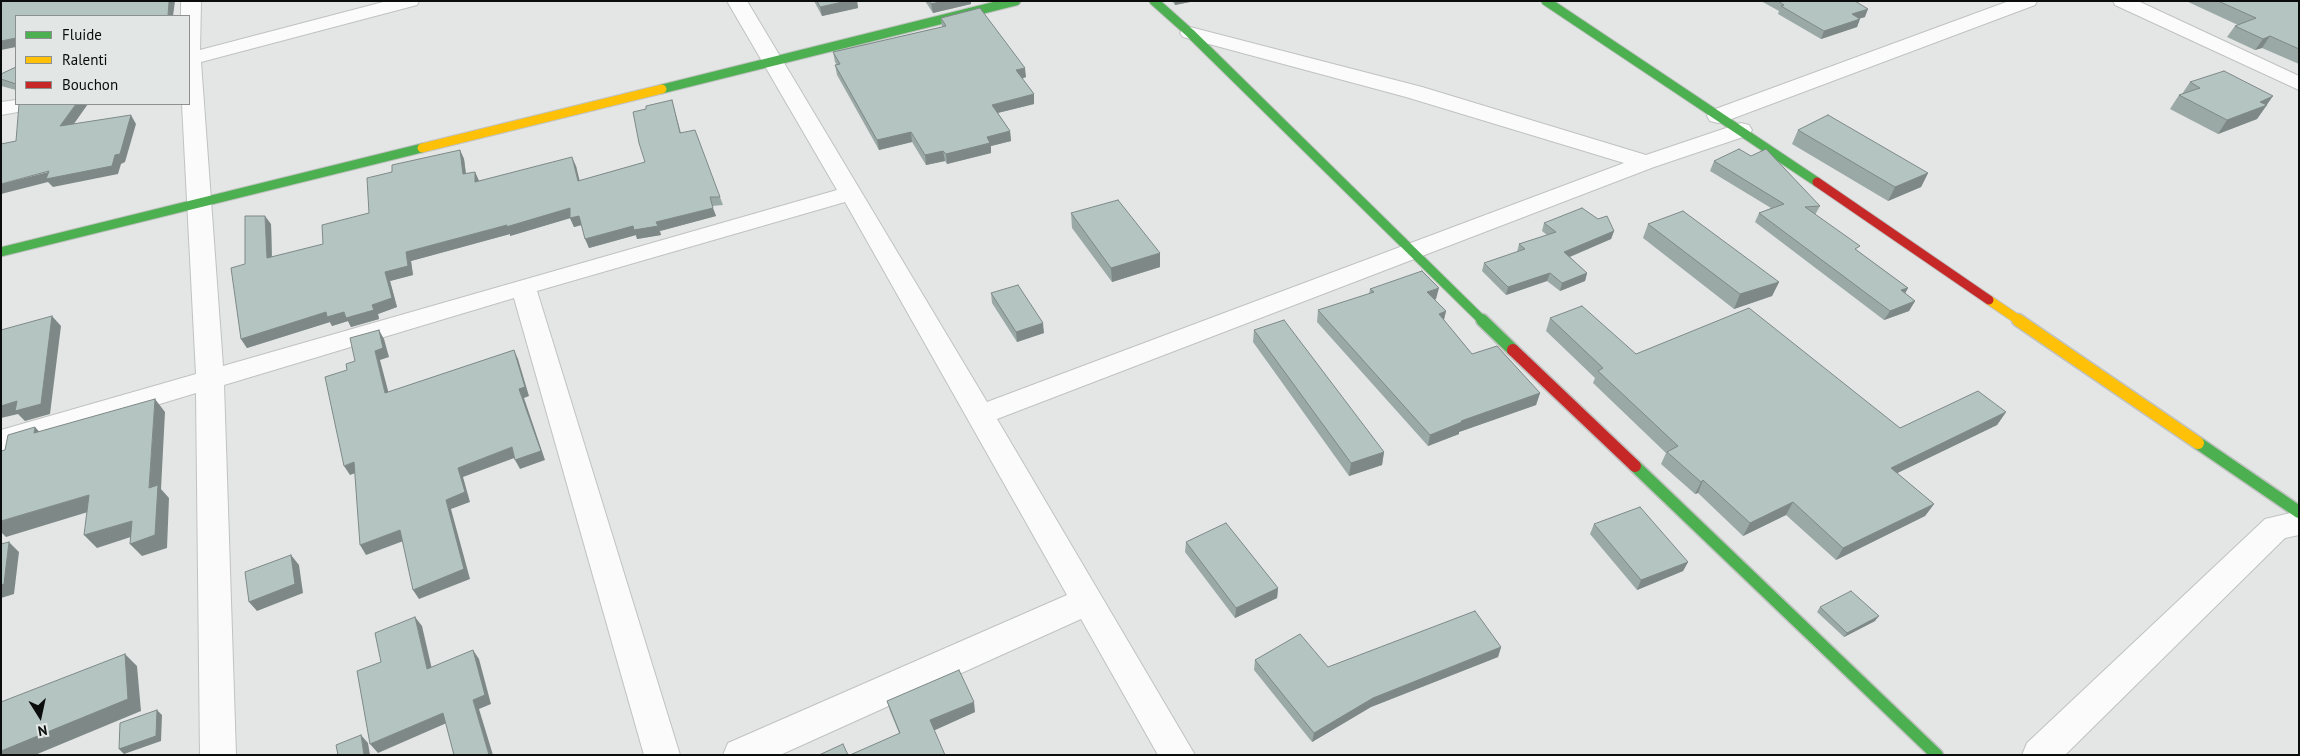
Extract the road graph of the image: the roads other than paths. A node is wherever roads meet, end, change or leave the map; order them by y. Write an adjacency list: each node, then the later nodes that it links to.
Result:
1 (191, 1): 11 (street)
2 (410, 1): 11 (street)
3 (737, 1): 10 (street)
4 (1016, 1): 10 (street)
5 (1154, 1): 9 (street)
6 (1546, 1): 15 (street)
7 (2028, 1): 15 (street)
8 (2122, 1): 12 (street)
9 (1190, 33): 17 (street); 21 (street)
10 (773, 63): 18 (street); 19 (street)
11 (190, 65): 19 (street)
12 (2299, 84)
13 (22, 105): 14 (street)
14 (1, 109)
15 (1718, 116): 16 (street)
16 (1741, 130): 17 (street); 26 (street)
17 (1646, 162): 21 (street)
18 (851, 193): 22 (street); 24 (street)
19 (200, 203): 20 (street); 23 (street)
20 (1, 252)
21 (1411, 252): 24 (street); 33 (street)
22 (523, 287): 23 (street); 30 (street)
23 (210, 379): 25 (street); 29 (street)
24 (980, 415): 28 (street)
25 (1, 441)
26 (2299, 512)
27 (2299, 523): 34 (street)
28 (1088, 601): 31 (street); 32 (street)
29 (218, 755)
30 (662, 755)
31 (741, 755)
32 (1177, 755)
33 (1937, 755)
34 (2040, 755)

